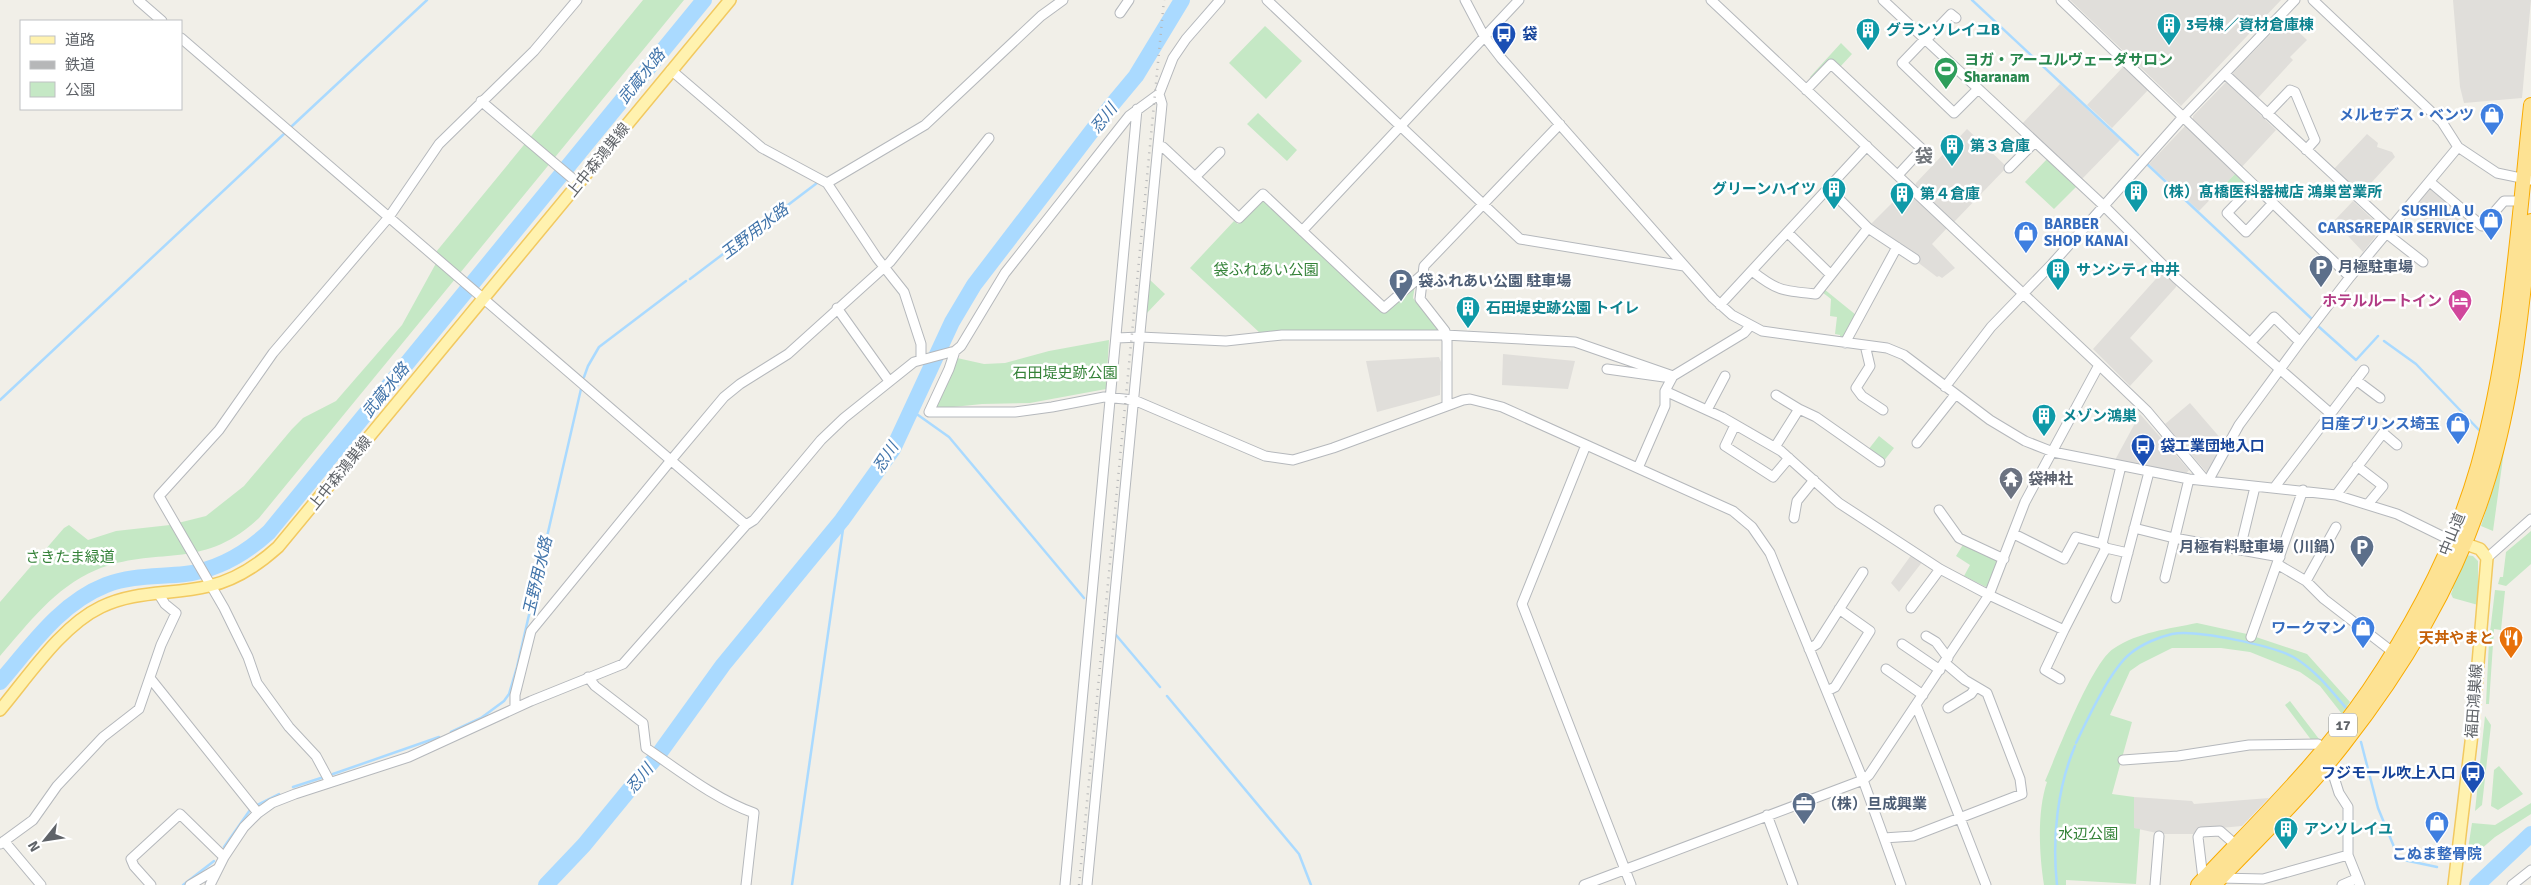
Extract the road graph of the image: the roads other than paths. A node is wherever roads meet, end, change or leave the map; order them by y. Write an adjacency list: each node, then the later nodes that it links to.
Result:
1 (138, 0): 17 (street)
2 (577, 0): 26 (street)
3 (730, 0): 21 (main road, 上中森鴻巣線)
4 (1063, 0): 45 (street)
5 (1129, 0): 15 (street)
6 (1220, 0): 25 (street)
7 (1267, 0): 32 (street)
8 (1465, 0): 18 (street)
9 (1519, 0): 18 (street)
10 (1711, 0): 24 (street)
11 (1883, 0): 20 (street)
12 (2060, 0): 30 (street)
13 (2295, 0): 22 (street)
14 (2313, 0): 37 (street)
15 (1120, 13)
16 (1951, 14): 20 (street)
17 (161, 20)
18 (1484, 36): 31 (street); 32 (street)
19 (182, 39): 53 (street)
20 (1925, 39): 23 (street); 23 (street)
21 (671, 70): 44 (main road, 上中森鴻巣線); 45 (street)
22 (2225, 74): 29 (street); 30 (street)
23 (1978, 89): 34 (street)
24 (1806, 90): 36 (street); 41 (street)
25 (1159, 94): 28 (street); 35 (street)
26 (481, 101): 44 (street); 53 (street)
27 (2531, 105): 43 (highway, 中山道 / 17)
28 (1136, 109): 75 (street); 80 (street)
29 (2267, 114): 38 (street); 38 (street)
30 (2183, 117): 47 (street); 52 (street)
31 (1560, 124): 50 (street); 62 (street)
32 (1400, 127): 50 (street); 57 (street)
33 (989, 138): 63 (street)
34 (2035, 142): 40 (street); 52 (street)
35 (1158, 145): 42 (street); 74 (street)
36 (1868, 146): 41 (street); 48 (street)
37 (2458, 147): 43 (street); 46 (street)
38 (2306, 150): 56 (street)
39 (1220, 152): 42 (street)
40 (2009, 168)
41 (1898, 175): 68 (street)
42 (1196, 177): 57 (street)
43 (2527, 179): 49 (highway, 中山道 / 17)
44 (575, 181): 69 (main road, 上中森鴻巣線)
45 (828, 182): 63 (street)
46 (2430, 182): 49 (street); 56 (street)
47 (2253, 186): 51 (street); 51 (street)
48 (1829, 188): 55 (street); 58 (street)
49 (2520, 201): 131 (highway, 中山道 / 17)
50 (1484, 204): 62 (street); 65 (street)
51 (2272, 204): 67 (street)
52 (2104, 206): 68 (street); 76 (street)
53 (389, 217): 69 (street); 143 (street)
54 (2531, 221): 132 (highway, 中山道 / 17)
55 (1868, 228): 59 (street); 66 (street)
56 (2388, 230): 61 (street); 67 (street)
57 (1302, 231): 65 (street)
58 (1788, 232): 64 (street); 66 (street)
59 (1897, 247): 60 (street); 78 (street)
60 (1915, 259)
61 (2423, 262)
62 (1684, 266): 70 (street)
63 (885, 267): 71 (street); 81 (street)
64 (1752, 271): 66 (street); 70 (street)
65 (1422, 275): 73 (street)
66 (1831, 275)
67 (2350, 277): 77 (street)
68 (2025, 293): 82 (street); 90 (street)
69 (482, 295): 109 (street); 143 (main road, 上中森鴻巣線)
70 (1720, 305): 72 (street)
71 (837, 308): 89 (street); 109 (street)
72 (1750, 326): 78 (street); 87 (street)
73 (1446, 335): 74 (street); 87 (street); 97 (street)
74 (1140, 337): 75 (street); 96 (street)
75 (1117, 338): 93 (street)
76 (2250, 342): 77 (street); 84 (street)
77 (2300, 342): 84 (street)
78 (1845, 343): 79 (street)
79 (1865, 345): 90 (street); 100 (street)
80 (953, 351): 81 (street); 93 (street)
81 (921, 358): 89 (street)
82 (2099, 364): 107 (street); 117 (street)
83 (1608, 369): 87 (street)
84 (2280, 369): 101 (street); 117 (street)
85 (2364, 370): 88 (street)
86 (1725, 376): 99 (street)
87 (1672, 377): 91 (street)
88 (2356, 380): 95 (street); 101 (street)
89 (889, 381): 126 (street)
90 (1945, 387): 92 (street)
91 (1666, 391): 99 (street); 113 (street)
92 (1955, 395): 103 (street); 107 (street)
93 (1111, 396): 96 (street); 191 (street)
94 (1776, 396): 98 (street)
95 (2380, 398)
96 (1134, 400): 97 (street); 192 (street)
97 (1447, 404): 104 (street)
98 (1799, 409): 106 (street); 110 (street)
99 (1707, 410): 102 (street)
100 (1883, 410)
101 (2330, 413): 119 (street)
102 (1735, 425): 106 (street); 108 (street)
103 (1918, 443)
104 (1586, 444): 113 (street); 182 (street)
105 (2397, 445): 112 (street)
106 (1775, 447): 108 (street)
107 (2053, 452): 111 (street); 129 (street)
108 (1789, 458): 116 (street)
109 (672, 459): 126 (street); 164 (street)
110 (1880, 462)
111 (2121, 466): 114 (street); 133 (street)
112 (2357, 466): 121 (street); 122 (street)
113 (1638, 468): 153 (street)
114 (2149, 472): 115 (street); 128 (street)
115 (2189, 478): 117 (street); 130 (street)
116 (1814, 480): 124 (street); 139 (street)
117 (2206, 481): 118 (street)
118 (2254, 487): 119 (street); 134 (street)
119 (2274, 488): 120 (street)
120 (2303, 490): 121 (street); 138 (street)
121 (2336, 495): 122 (street)
122 (2368, 504): 131 (street)
123 (1939, 510): 137 (street)
124 (1794, 518)
125 (2531, 519): 136 (street)
126 (746, 525): 157 (street)
127 (2336, 526): 142 (street)
128 (2134, 528): 130 (street); 135 (street)
129 (2014, 534): 133 (street); 137 (street)
130 (2174, 538): 134 (street); 141 (street)
131 (2450, 540): 132 (main road); 154 (highway, 中山道 / 17)
132 (2465, 543): 136 (main road); 169 (highway, 中山道 / 17)
133 (2104, 546): 135 (street); 149 (street)
134 (2240, 549): 138 (street)
135 (2128, 553): 146 (street)
136 (2487, 558): 200 (main road, 福田鴻巣線)
137 (2004, 559): 145 (street)
138 (2278, 560): 142 (street); 151 (street)
139 (1940, 569): 145 (street); 147 (street)
140 (1863, 572): 148 (street)
141 (2165, 578)
142 (2306, 581): 154 (street)
143 (208, 582): 144 (main road, 上中森鴻巣線); 171 (street)
144 (158, 593): 158 (street); 166 (main road, 上中森鴻巣線)
145 (1989, 595): 149 (street); 155 (street)
146 (2116, 598)
147 (1911, 608)
148 (1839, 609): 153 (street); 161 (street)
149 (2064, 630): 159 (street)
150 (1926, 636): 155 (street)
151 (2251, 637)
152 (1902, 644): 155 (street)
153 (1809, 649): 161 (street)
154 (2394, 652): 167 (highway, 中山道 / 17)
155 (1944, 664): 160 (street); 162 (street)
156 (1886, 669): 162 (street)
157 (588, 677): 164 (street); 190 (street)
158 (150, 678): 172 (street); 177 (street)
159 (2060, 679)
160 (1976, 687): 165 (street); 174 (street)
161 (1827, 691): 170 (street)
162 (1923, 695): 163 (street)
163 (1916, 705): 170 (street); 174 (street)
164 (515, 708): 171 (street)
165 (1948, 708)
166 (0, 710)
167 (2325, 749): 168 (street); 178 (highway, 中山道 / 17)
168 (2123, 760)
169 (2325, 766): 179 (street); 184 (highway, 中山道 / 17)
170 (1863, 780): 173 (street); 176 (street)
171 (330, 782): 172 (street)
172 (258, 813): 180 (street)
173 (1767, 815): 182 (street); 195 (street)
174 (1961, 818): 176 (street); 197 (street)
175 (2159, 836): 198 (street)
176 (1884, 838): 196 (street)
177 (2, 843): 186 (street)
178 (2236, 845): 184 (highway, 中山道 / 17); 184 (street)
179 (2348, 855): 184 (street); 185 (street)
180 (224, 857): 181 (street); 187 (street)
181 (217, 869): 188 (street); 189 (street)
182 (1625, 870): 193 (street); 194 (street)
183 (2531, 870): 201 (street)
184 (2209, 882)
185 (2358, 882): 199 (street)
186 (40, 885)
187 (151, 885)
188 (190, 885)
189 (210, 885)
190 (746, 885)
191 (1066, 885)
192 (1087, 885)
193 (1584, 885)
194 (1631, 885)
195 (1793, 885)
196 (1901, 885)
197 (1986, 885)
198 (2155, 885)
199 (2342, 885)
200 (2453, 885)
201 (2512, 885)

